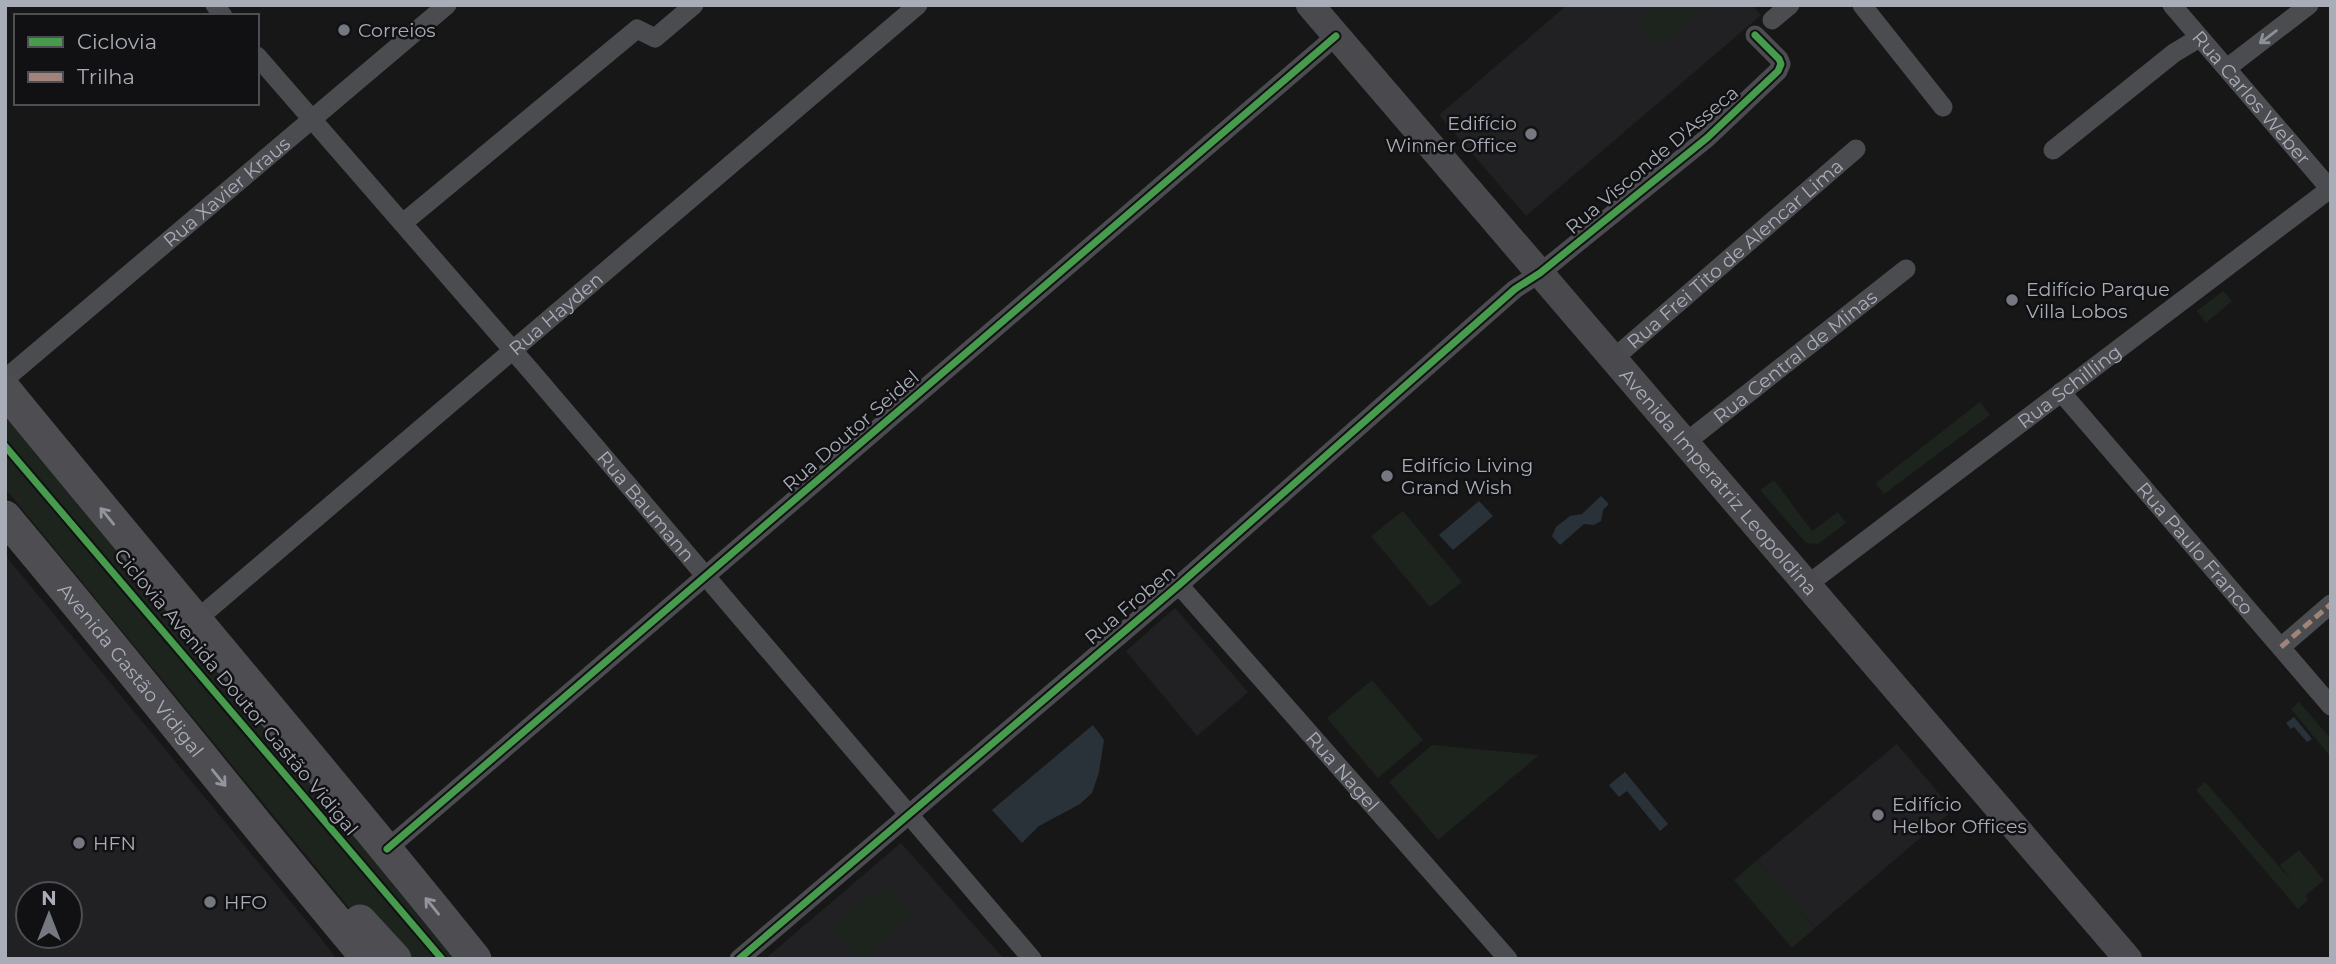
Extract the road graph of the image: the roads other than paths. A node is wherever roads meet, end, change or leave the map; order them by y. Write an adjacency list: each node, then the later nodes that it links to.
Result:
1 (447, 5): 16 (street, Rua Xavier Kraus)
2 (694, 5): 20 (street)
3 (918, 5): 23 (street, Rua Hayden)
4 (1310, 5): 11 (main road, Avenida Imperatriz Leopoldina)
5 (1790, 5): 9 (street)
6 (1861, 5): 15 (street)
7 (2172, 5): 12 (street, Rua Carlos Weber)
8 (2309, 5): 14 (street, one-way to 14)
9 (1772, 20)
10 (1755, 35): 22 (street, Rua Visconde D'Asseca)
11 (1336, 36): 22 (main road, Avenida Imperatriz Leopoldina); 30 (street, Rua Doutor Seidel)
12 (2199, 38): 14 (street, Rua Carlos Weber); 18 (street)
13 (259, 58): 16 (street, Rua Baumann)
14 (2227, 68): 19 (street, Rua Carlos Weber)
15 (1943, 107)
16 (312, 121): 20 (street, Rua Baumann); 25 (street, Rua Xavier Kraus)
17 (1856, 149): 24 (street, Rua Frei Tito de Alencar Lima)
18 (2053, 150)
19 (2330, 189): 27 (street, Rua Schilling)
20 (403, 223): 23 (street, Rua Baumann)
21 (1906, 269): 28 (street, Rua Central de Minas)
22 (1540, 273): 24 (main road, Avenida Imperatriz Leopoldina); 31 (street, Rua Froben)
23 (513, 351): 30 (street, Rua Baumann); 34 (street, Rua Hayden)
24 (1613, 359): 28 (main road, Avenida Imperatriz Leopoldina)
25 (5, 379)
26 (5, 390): 34 (highway, one-way to 26)
27 (2061, 392): 32 (street, Rua Schilling); 35 (street, Rua Paulo Franco)
28 (1685, 443): 32 (main road, Avenida Imperatriz Leopoldina)
29 (5, 517): 38 (highway, Avenida Gastão Vidigal, one-way to 38)
30 (705, 577): 37 (street, Rua Baumann); 39 (street, Rua Doutor Seidel)
31 (1179, 585): 37 (street, Rua Froben); 46 (street, Rua Nagel)
32 (1807, 585): 40 (main road, Avenida Imperatriz Leopoldina)
33 (2331, 604): 35 (street)
34 (195, 621): 39 (highway)
35 (2281, 648): 36 (street, Rua Paulo Franco)
36 (2331, 706)
37 (908, 814): 44 (street, Rua Froben); 45 (street, Rua Baumann)
38 (255, 824): 41 (highway); 42 (highway)
39 (387, 849): 43 (highway, one-way to 39)
40 (2119, 956)
41 (368, 959)
42 (395, 959)
43 (475, 959)
44 (739, 959)
45 (1032, 959)
46 (1508, 959)

